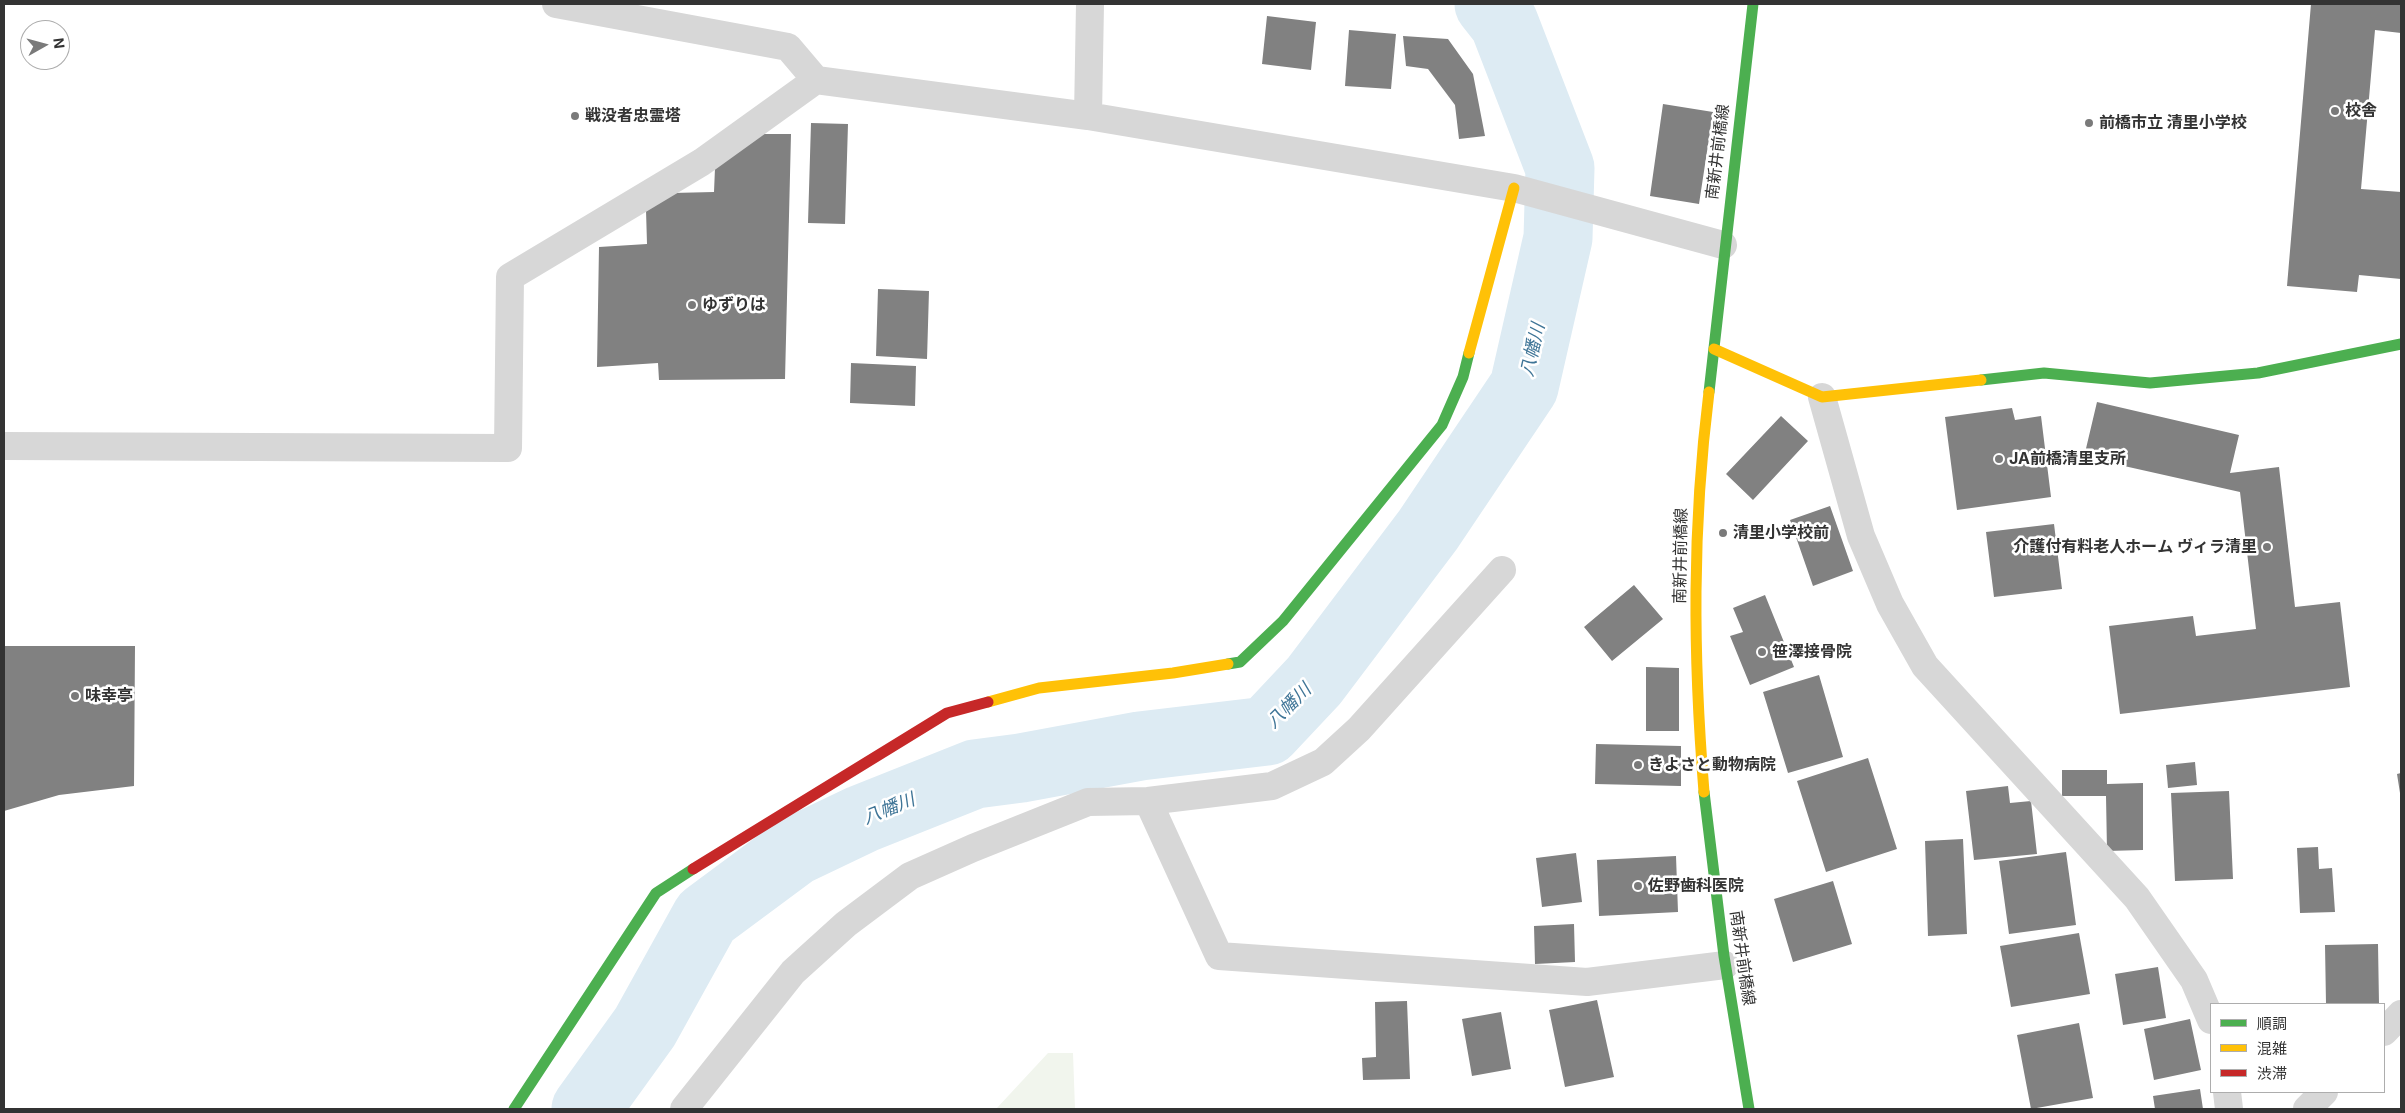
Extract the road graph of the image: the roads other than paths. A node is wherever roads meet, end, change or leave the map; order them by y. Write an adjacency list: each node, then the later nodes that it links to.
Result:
1 (556, 4): 4 (street)
2 (1090, 4): 5 (street)
3 (1752, 4): 7 (street, 南新井前橋線)
4 (816, 80): 5 (street); 11 (street)
5 (1088, 116): 6 (street)
6 (1522, 191): 7 (street); 20 (street)
7 (1723, 245): 9 (street, 南新井前橋線)
8 (2401, 344): 10 (street)
9 (1714, 349): 10 (street); 14 (street, 南新井前橋線)
10 (1822, 397): 16 (street)
11 (4, 446)
12 (1502, 570): 13 (street)
13 (1148, 801): 14 (street); 21 (street)
14 (1725, 965): 22 (street, 南新井前橋線)
15 (2401, 1014): 17 (street)
16 (2210, 1018)
17 (2385, 1031)
18 (2227, 1093): 23 (street)
19 (2323, 1093): 24 (street)
20 (514, 1109)
21 (684, 1109)
22 (1749, 1109)
23 (2230, 1109)
24 (2307, 1109)

